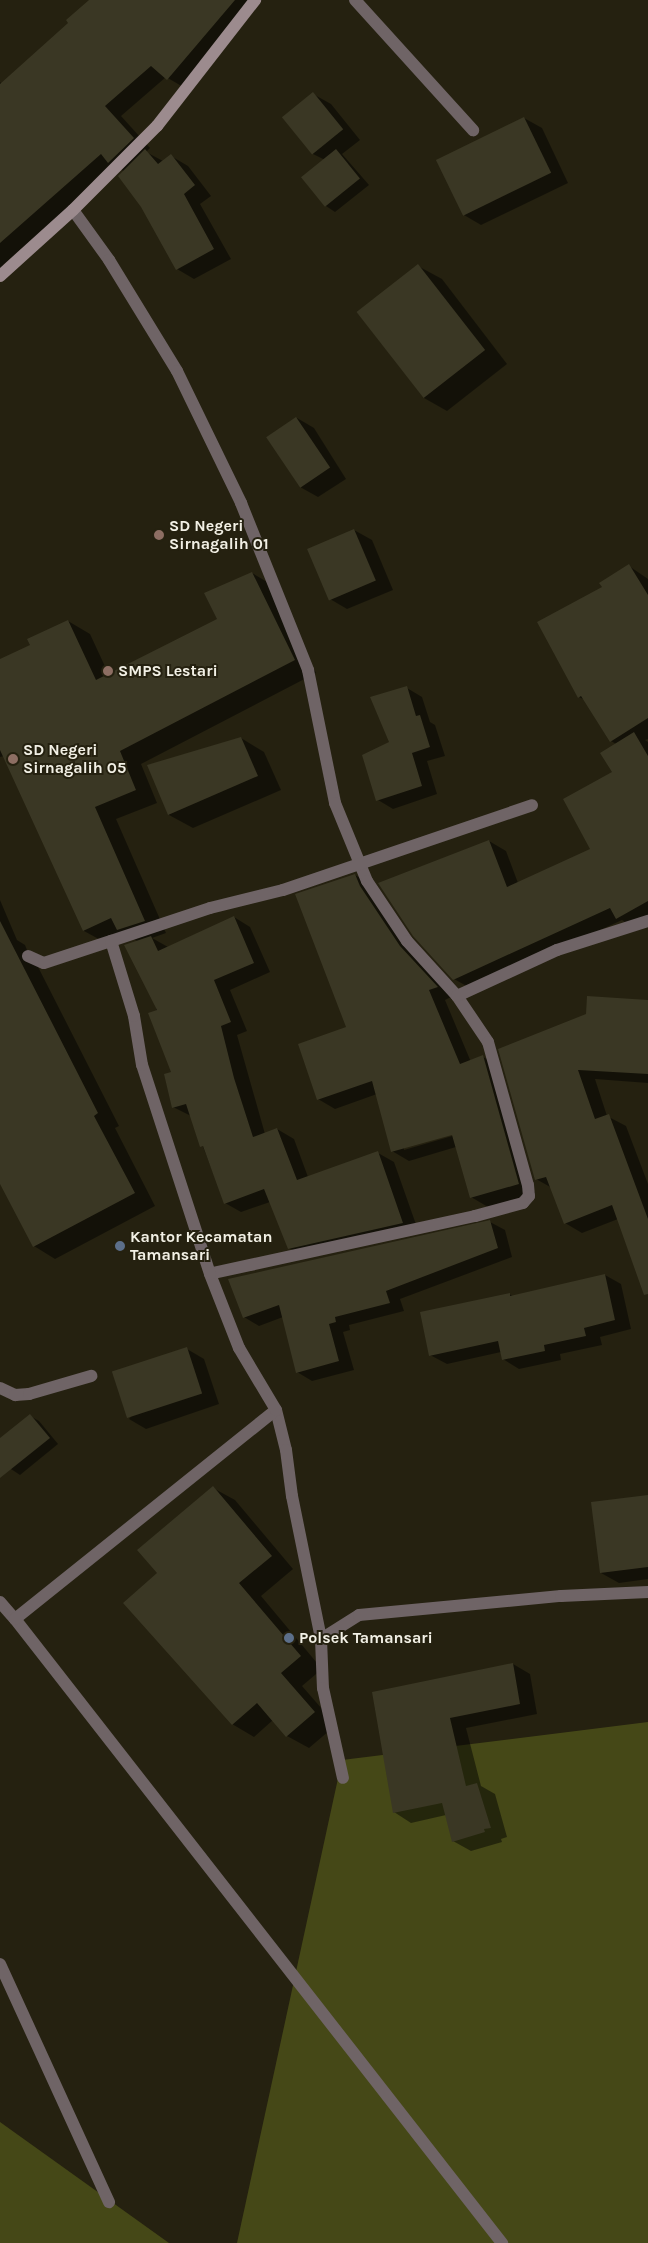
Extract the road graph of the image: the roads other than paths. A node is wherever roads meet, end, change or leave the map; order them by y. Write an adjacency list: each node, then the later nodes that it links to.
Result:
1 (255, 0): 4 (main road)
2 (355, 0): 3 (street)
3 (474, 130)
4 (73, 210): 5 (main road); 7 (street)
5 (0, 276)
6 (532, 805): 7 (street)
7 (360, 863): 9 (street); 11 (street)
8 (648, 921): 11 (street)
9 (111, 941): 10 (street); 12 (street)
10 (28, 956)
11 (458, 996): 12 (street)
12 (210, 1274): 15 (street)
13 (90, 1376): 14 (street)
14 (0, 1388)
15 (276, 1410): 18 (street); 19 (street)
16 (648, 1592): 19 (street)
17 (0, 1602): 18 (street)
18 (15, 1619): 23 (street)
19 (322, 1639): 20 (street)
20 (343, 1778)
21 (0, 1964): 22 (street)
22 (109, 2202)
23 (502, 2243)

